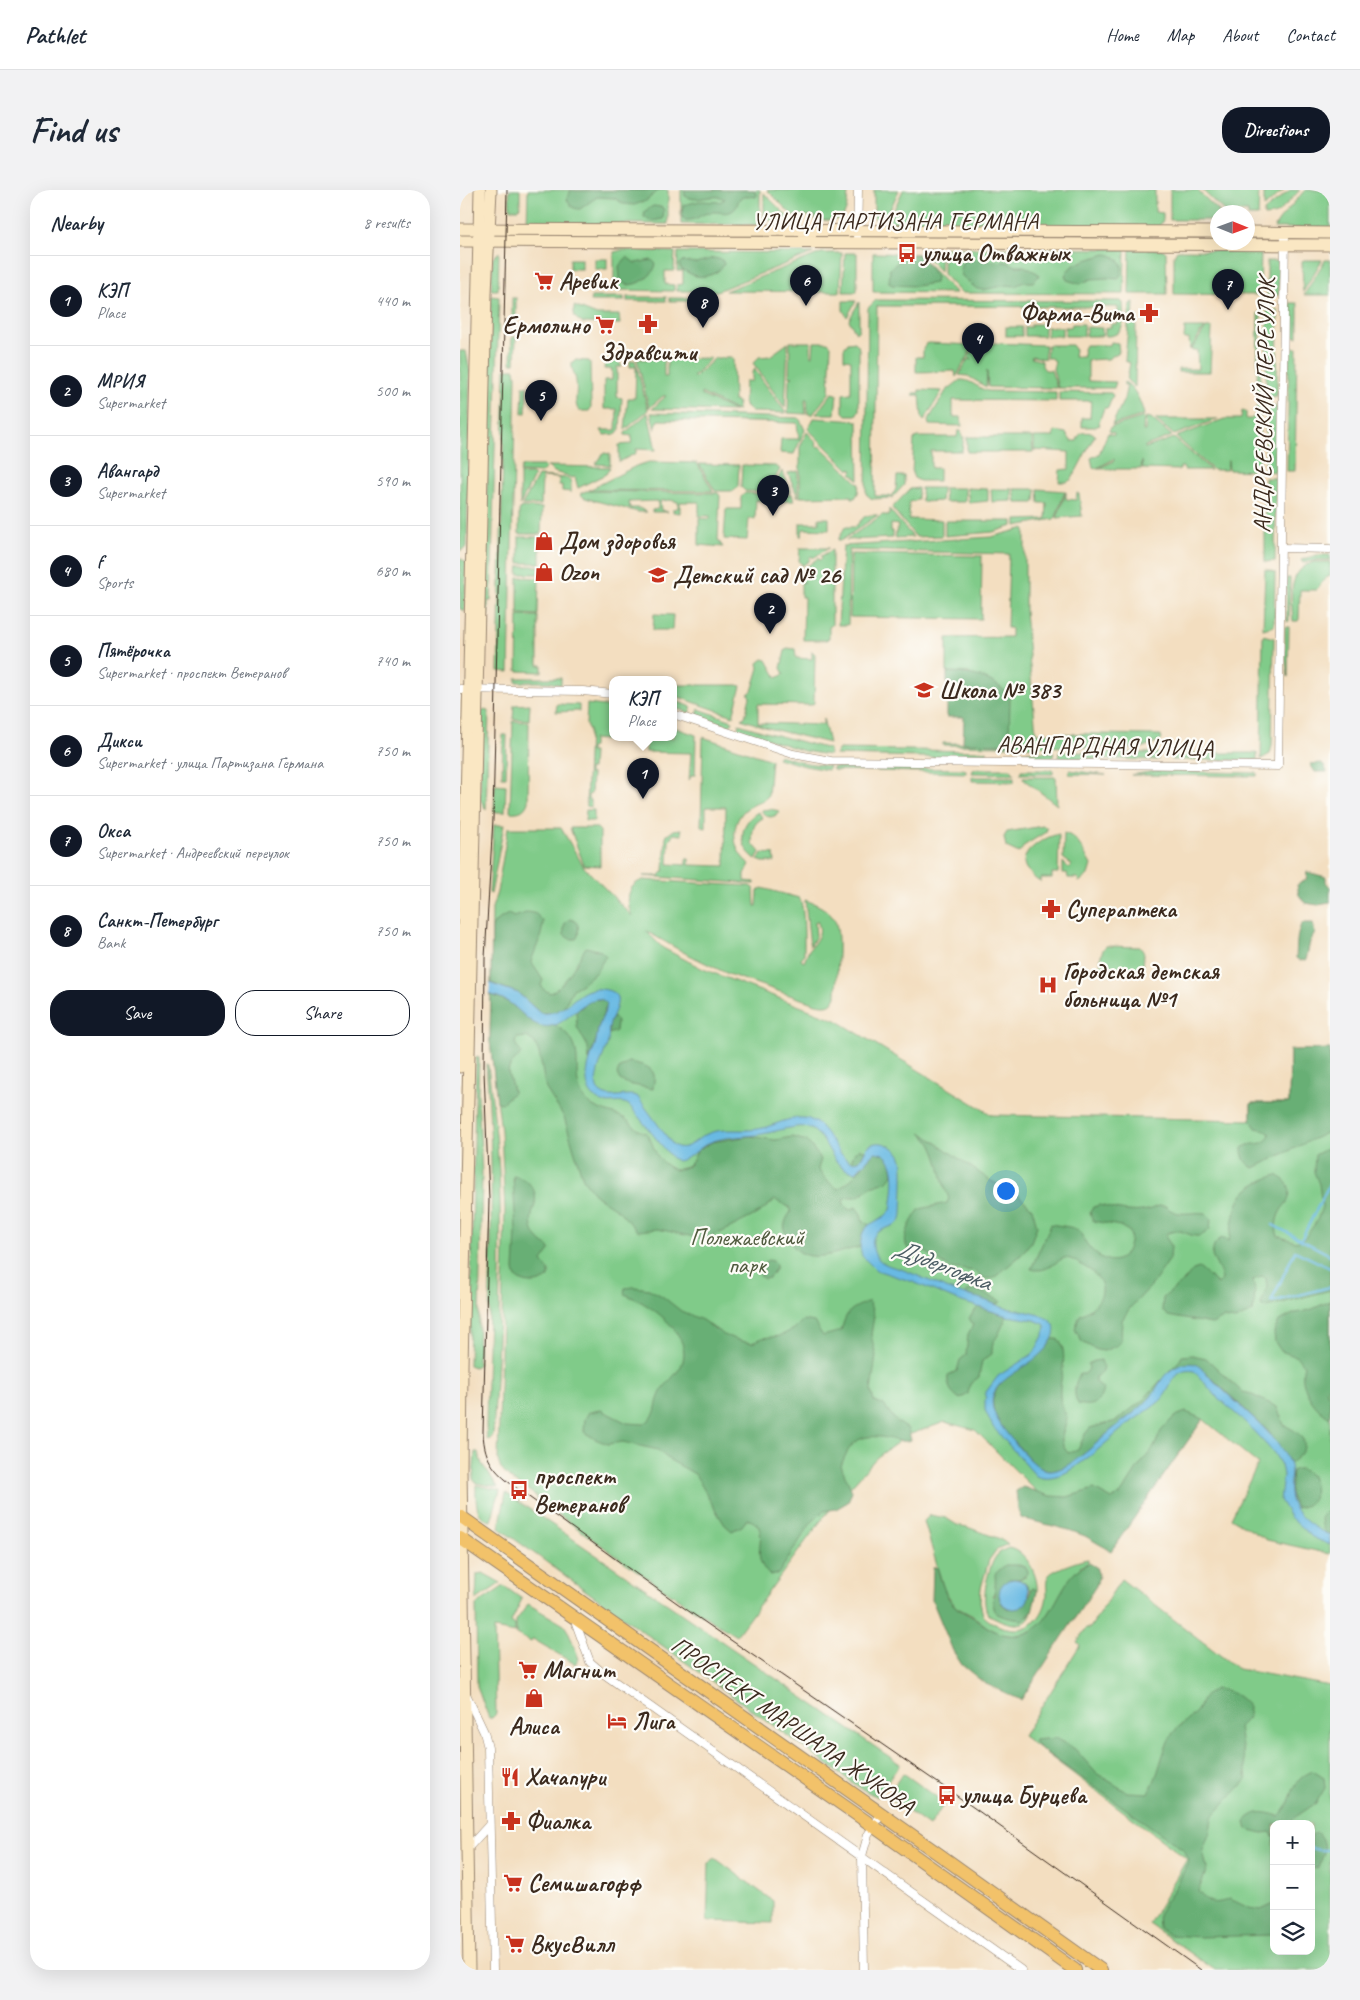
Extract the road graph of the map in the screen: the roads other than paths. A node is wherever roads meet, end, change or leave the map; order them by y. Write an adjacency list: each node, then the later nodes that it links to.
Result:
1 (480, 190): 9 (main road)
2 (491, 190): 9 (main road)
3 (858, 190): 10 (street)
4 (460, 229): 9 (main road, УЛИЦА ПАРТИЗАНА ГЕРМАНА)
5 (1210, 232): 10 (main road, УЛИЦА ПАРТИЗАНА ГЕРМАНА)
6 (1255, 232): 7 (main road)
7 (1285, 232): 8 (main road); 12 (street, АНДРЕЕВСКИЙ ПЕРЕУЛОК)
8 (1330, 233)
9 (484, 234): 10 (main road, УЛИЦА ПАРТИЗАНА ГЕРМАНА); 11 (main road, УЛИЦА ПАРТИЗАНА ГЕРМАНА); 16 (main road)
10 (857, 237): 12 (main road, УЛИЦА ПАРТИЗАНА ГЕРМАНА)
11 (460, 241)
12 (1285, 244): 13 (main road, УЛИЦА ПАРТИЗАНА ГЕРМАНА); 14 (street, АНДРЕЕВСКИЙ ПЕРЕУЛОК)
13 (1330, 245)
14 (1281, 548): 15 (street); 18 (street, АВАНГАРДНАЯ УЛИЦА)
15 (1330, 549)
16 (469, 689): 17 (street); 19 (main road)
17 (609, 694)
18 (677, 715)
19 (465, 1010): 20 (main road); 21 (main road)
20 (460, 1067)
21 (461, 1516): 22 (main road); 25 (main road, ПРОСПЕКТ МАРШАЛА ЖУКОВА)
22 (461, 1538): 23 (main road, ПРОСПЕКТ МАРШАЛА ЖУКОВА); 24 (main road)
23 (573, 1616): 27 (main road, ПРОСПЕКТ МАРШАЛА ЖУКОВА); 29 (street)
24 (466, 1693): 26 (street); 28 (main road)
25 (882, 1813): 27 (street); 35 (main road, ПРОСПЕКТ МАРШАЛА ЖУКОВА)
26 (489, 1825): 28 (street); 31 (street)
27 (874, 1826): 29 (street); 34 (main road, ПРОСПЕКТ МАРШАЛА ЖУКОВА)
28 (468, 1848): 30 (main road)
29 (862, 1856): 32 (street); 33 (street)
30 (469, 1970)
31 (493, 1970)
32 (864, 1970)
33 (1021, 1970)
34 (1075, 1970)
35 (1101, 1970)

